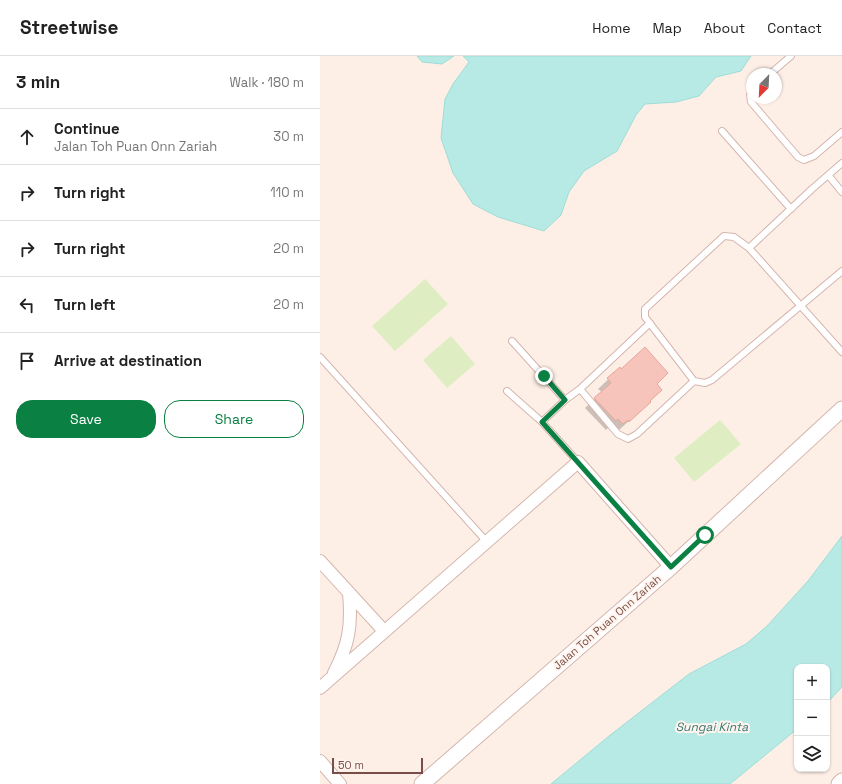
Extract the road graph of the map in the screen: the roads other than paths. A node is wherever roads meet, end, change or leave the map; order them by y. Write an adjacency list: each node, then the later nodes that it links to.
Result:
1 (791, 56): 2 (lane)
2 (777, 68)
3 (753, 104): 5 (lane)
4 (722, 131): 9 (lane)
5 (842, 132)
6 (842, 163): 7 (lane)
7 (828, 176): 8 (lane); 9 (lane)
8 (842, 192)
9 (791, 209): 10 (lane)
10 (749, 248): 12 (lane); 13 (lane)
11 (842, 272): 12 (lane)
12 (802, 306): 15 (lane); 17 (lane)
13 (650, 323): 17 (lane); 18 (lane)
14 (512, 341): 20 (lane)
15 (842, 352)
16 (320, 357): 24 (lane)
17 (694, 381): 18 (lane)
18 (580, 389): 20 (lane)
19 (507, 391): 22 (lane)
20 (565, 400): 22 (lane)
21 (842, 409): 26 (street, Jalan Toh Puan Onn Zariah)
22 (542, 422): 23 (lane)
23 (578, 462): 24 (street); 26 (street)
24 (487, 542): 28 (street)
25 (320, 561): 27 (street)
26 (671, 567): 34 (street, Jalan Toh Puan Onn Zariah)
27 (349, 593): 28 (street); 29 (street)
28 (384, 631): 29 (street)
29 (332, 677): 30 (street)
30 (320, 688)
31 (320, 761): 33 (street)
32 (842, 781): 35 (street)
33 (340, 784)
34 (422, 784)
35 (839, 784)

